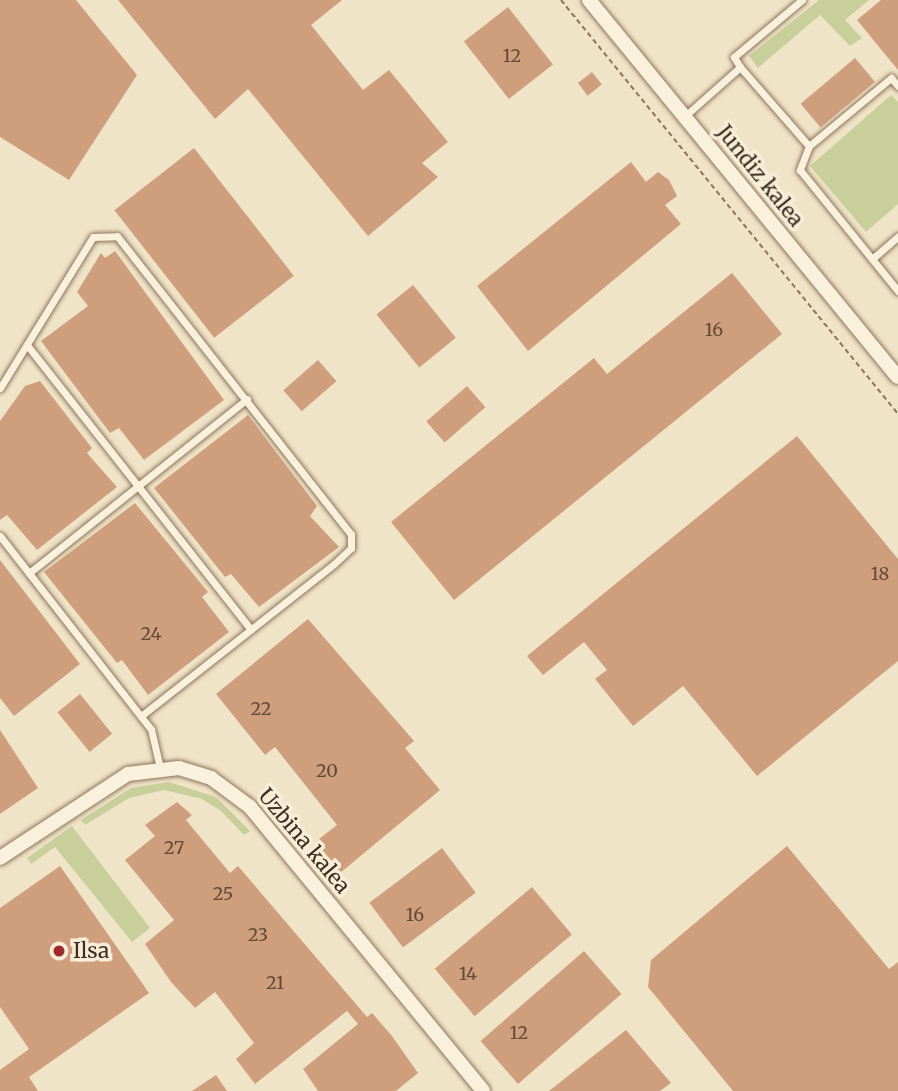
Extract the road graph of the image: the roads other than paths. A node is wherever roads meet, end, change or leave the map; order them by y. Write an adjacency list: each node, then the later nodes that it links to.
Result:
1 (589, 0): 5 (street, Jundiz kalea)
2 (802, 0): 3 (lane)
3 (740, 67): 5 (lane); 6 (lane)
4 (898, 86): 6 (lane)
5 (684, 117): 11 (street, Jundiz kalea)
6 (809, 146): 8 (lane)
7 (898, 236): 8 (lane)
8 (872, 259): 9 (lane)
9 (898, 291)
10 (27, 345): 12 (lane); 13 (lane); 14 (lane)
11 (898, 377)
12 (0, 388)
13 (247, 399): 14 (lane); 17 (lane)
14 (137, 486): 16 (lane); 17 (lane)
15 (0, 536): 16 (lane)
16 (29, 573): 18 (lane)
17 (251, 630): 18 (lane)
18 (141, 716): 19 (lane)
19 (160, 768): 20 (street, Uzbina kalea); 21 (street, Uzbina kalea)
20 (0, 858)
21 (483, 1091)

